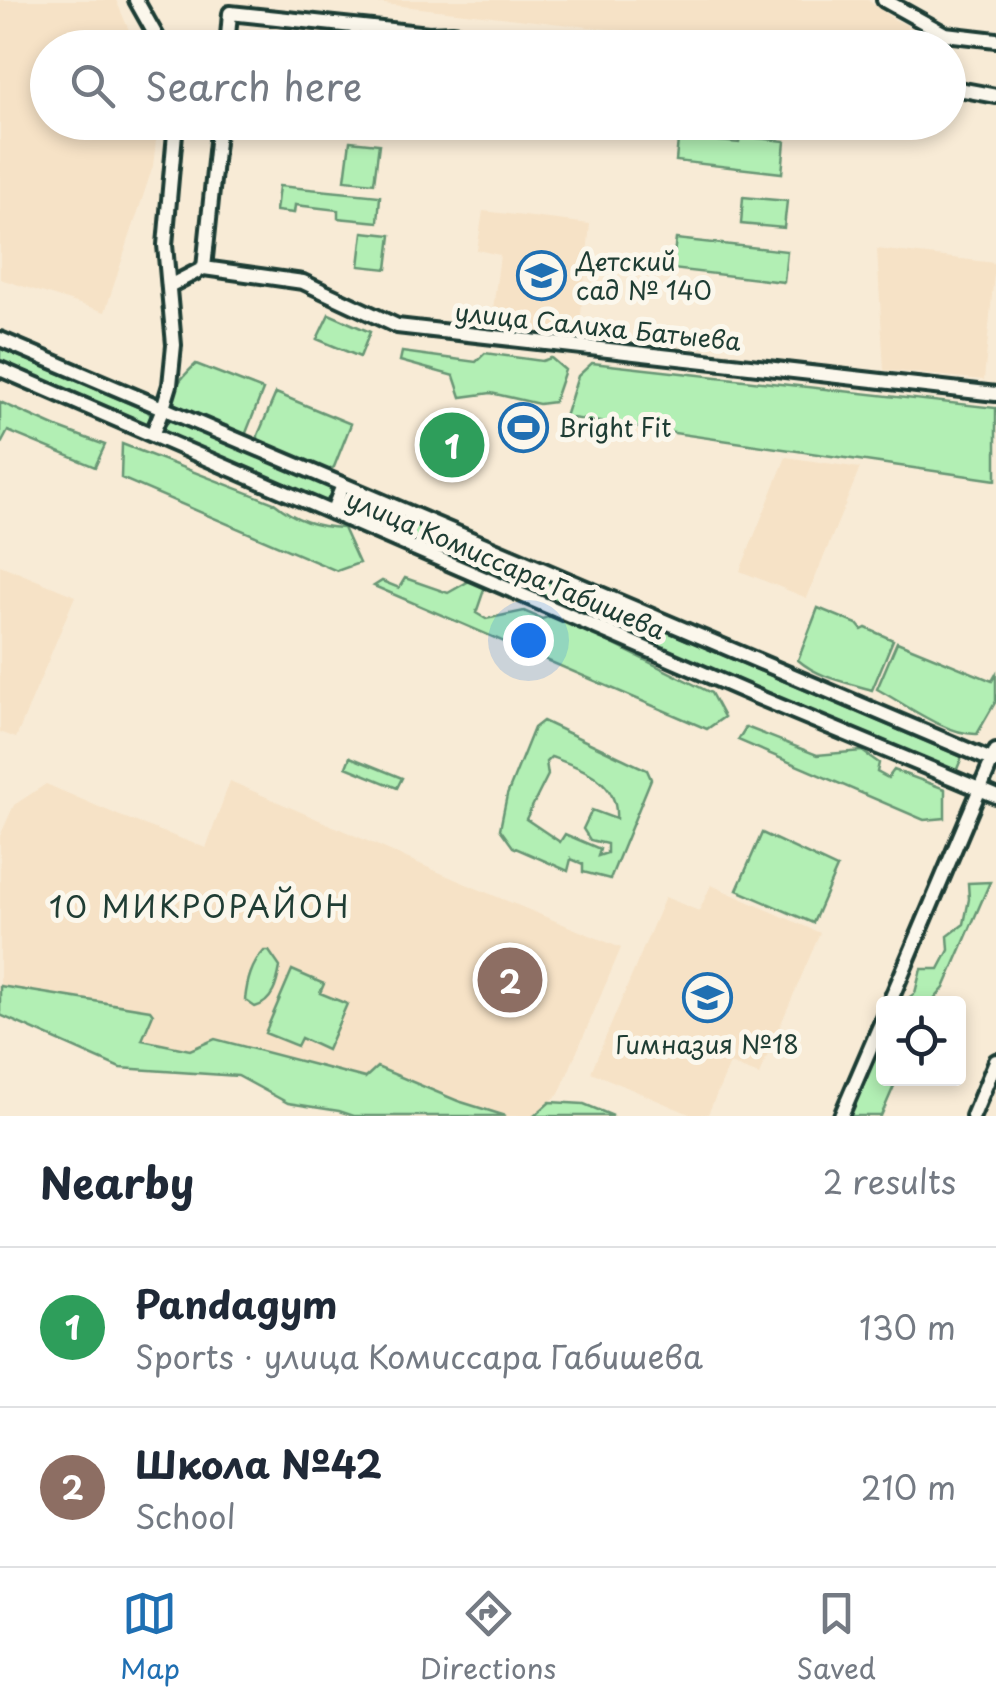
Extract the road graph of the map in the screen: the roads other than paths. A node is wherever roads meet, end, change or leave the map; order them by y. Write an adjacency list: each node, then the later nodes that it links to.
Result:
1 (136, 0): 3 (street)
2 (884, 0): 6 (street)
3 (153, 30)
4 (229, 30): 5 (street)
5 (390, 30)
6 (938, 30)
7 (966, 36): 8 (street)
8 (996, 40)
9 (966, 90): 10 (street)
10 (996, 96)
11 (174, 140): 14 (street)
12 (217, 140): 13 (street)
13 (204, 268): 14 (street); 17 (street, улица Салиха Батыева)
14 (169, 286): 18 (street)
15 (0, 340): 18 (street, улица Комиссара Габишева)
16 (0, 369): 19 (street, улица Комиссара Габишева)
17 (996, 394)
18 (164, 408): 19 (street); 20 (street, улица Комиссара Габишева)
19 (152, 435): 21 (street, улица Комиссара Габишева)
20 (343, 486): 21 (street); 22 (street, улица Комиссара Габишева)
21 (332, 513): 23 (street, улица Комиссара Габишева)
22 (994, 758): 23 (street)
23 (979, 789): 24 (street, улица Комиссара Габишева); 25 (street)
24 (996, 796)
25 (892, 996)
26 (876, 1035): 28 (street)
27 (996, 1061): 29 (street)
28 (841, 1116)
29 (973, 1116)

